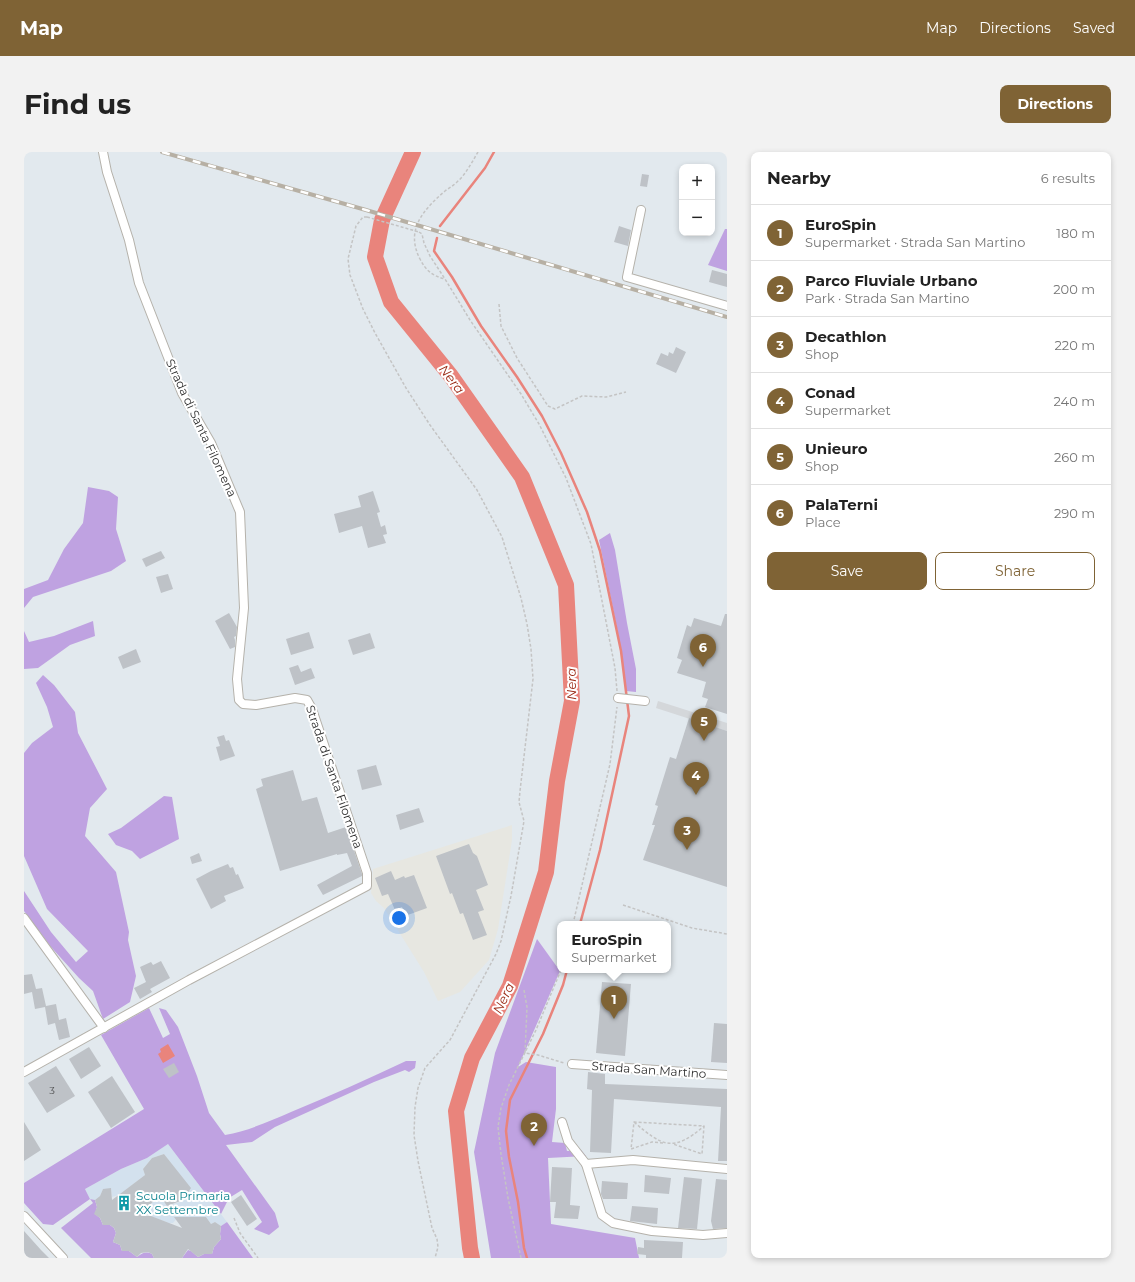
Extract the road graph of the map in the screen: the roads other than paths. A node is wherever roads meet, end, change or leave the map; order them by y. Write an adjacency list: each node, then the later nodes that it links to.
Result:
1 (103, 152): 7 (street, Strada di Santa Filomena)
2 (641, 210): 3 (street)
3 (727, 306)
4 (618, 698): 5 (street)
5 (645, 701)
6 (24, 918): 7 (street)
7 (104, 1028): 9 (street, Strada di Santa Filomena)
8 (572, 1064): 10 (street, Strada San Martino)
9 (24, 1072)
10 (727, 1075)
11 (562, 1122): 12 (street)
12 (586, 1164): 13 (street); 15 (street)
13 (727, 1169)
14 (24, 1216): 16 (street)
15 (727, 1233)
16 (63, 1258)

